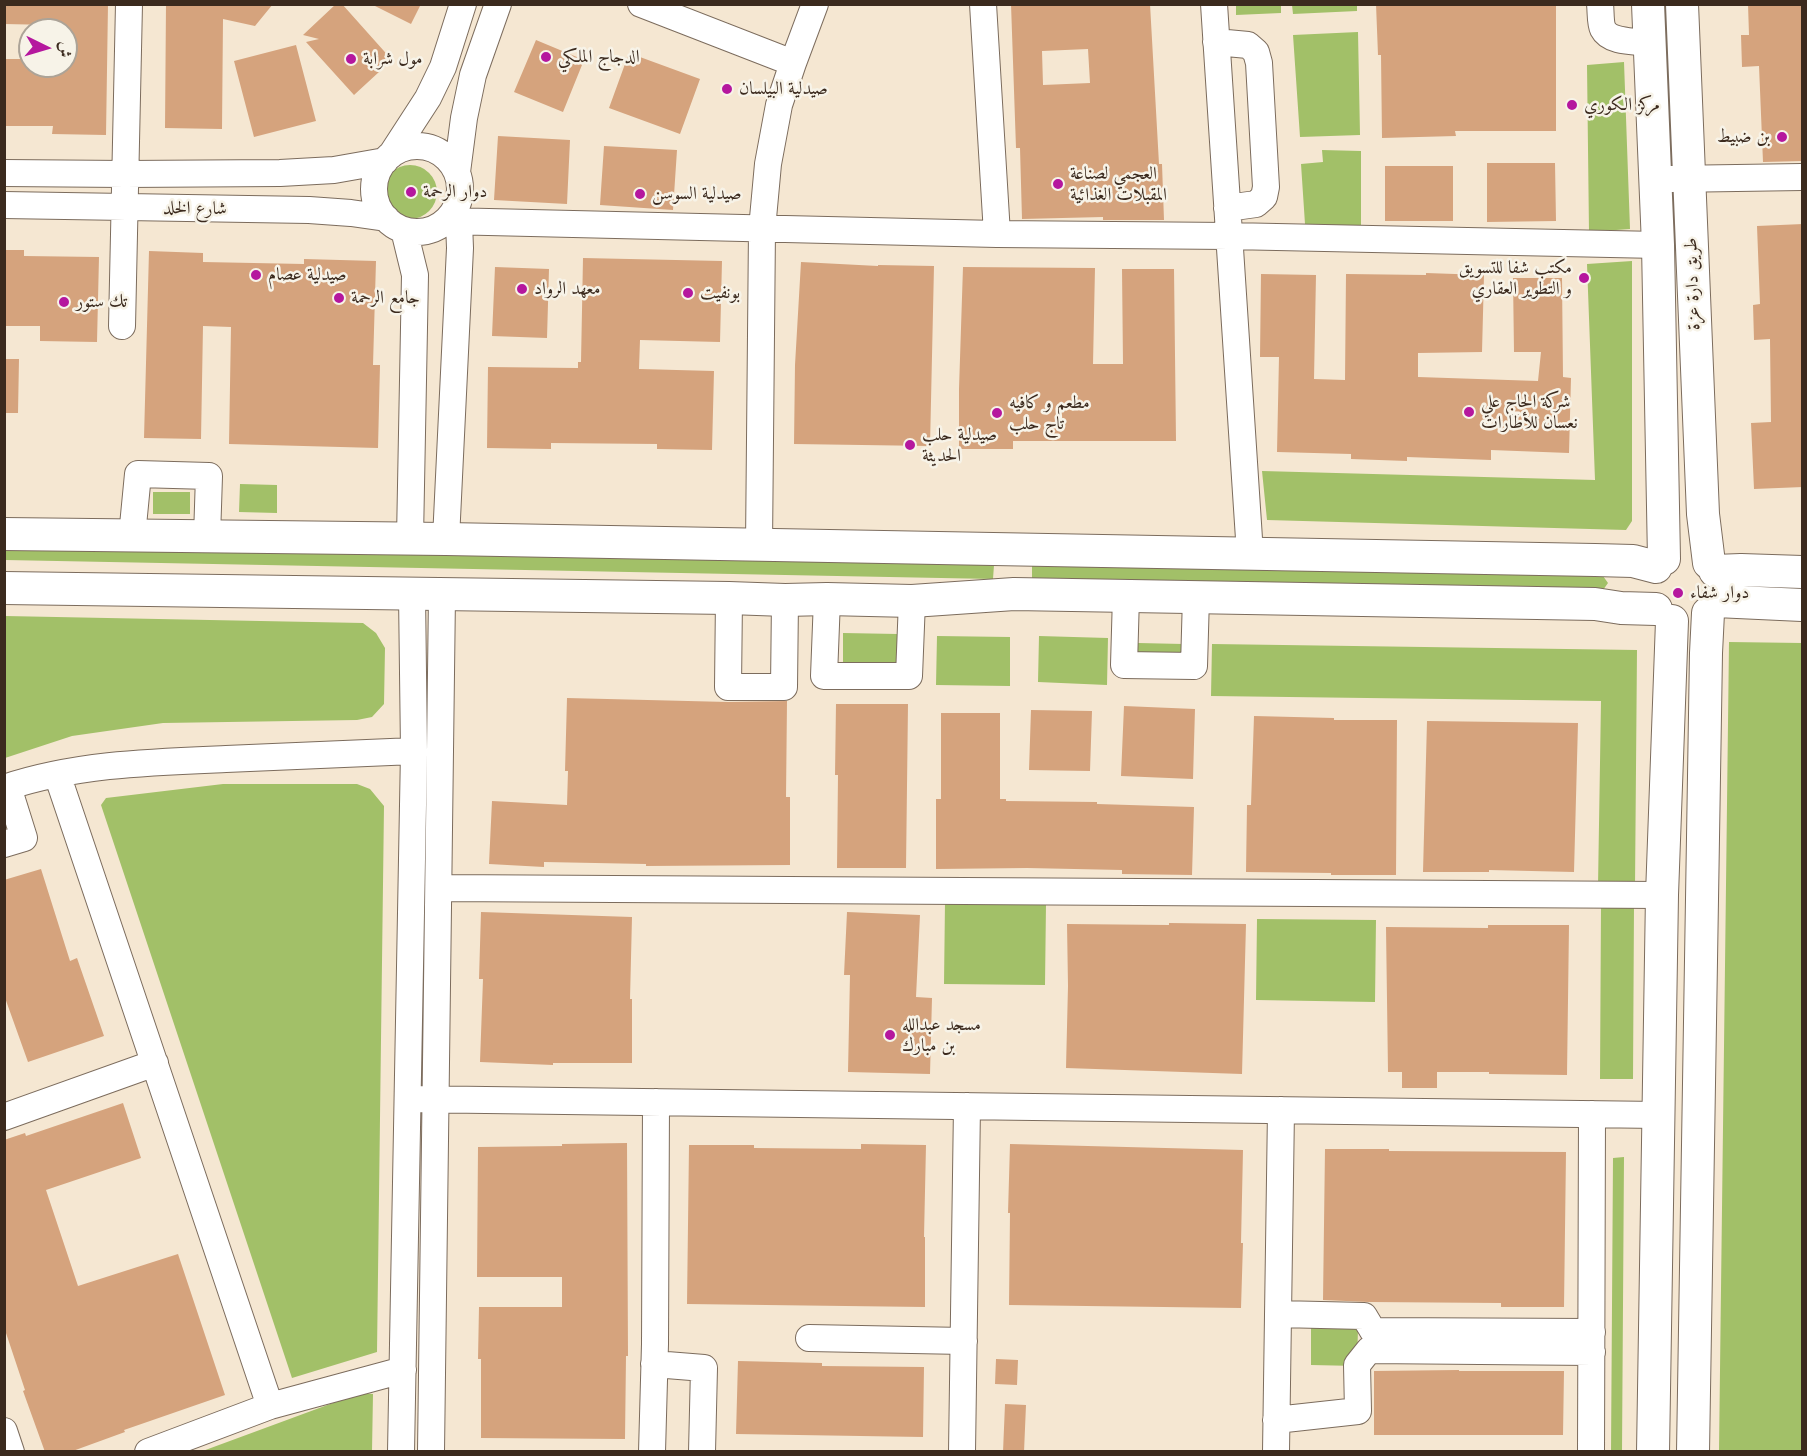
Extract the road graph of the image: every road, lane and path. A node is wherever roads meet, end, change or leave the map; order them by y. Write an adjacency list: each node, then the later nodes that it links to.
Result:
1 (129, 4): 17 (street)
2 (463, 4): 14 (street)
3 (498, 4): 15 (street)
4 (641, 4): 13 (street)
5 (815, 4): 13 (street)
6 (983, 4): 27 (street)
7 (1214, 4): 11 (street)
8 (1600, 4): 12 (street)
9 (1648, 4): 12 (main road)
10 (1682, 4): 19 (main road, طريق دارة عزة)
11 (1216, 42): 23 (street); 23 (street)
12 (1649, 43): 20 (main road)
13 (793, 63): 26 (street)
14 (388, 158): 15 (street); 17 (street); 25 (street)
15 (457, 172): 24 (street)
16 (4, 173): 17 (street)
17 (125, 174): 22 (street)
18 (1803, 177): 19 (street)
19 (1689, 178): 20 (street); 41 (main road, طريق دارة عزة)
20 (1655, 179): 29 (main road)
21 (4, 205): 22 (street, شارع الخلد)
22 (125, 207): 25 (street, شارع الخلد); 30 (street)
23 (1227, 208): 28 (street)
24 (453, 218): 25 (street); 26 (street); 35 (street)
25 (395, 224): 34 (street)
26 (762, 229): 27 (street); 36 (street)
27 (997, 234): 28 (street)
28 (1229, 236): 29 (street); 38 (street)
29 (1658, 244): 39 (main road)
30 (122, 326)
31 (4, 534): 32 (main road)
32 (132, 536): 33 (main road); 33 (street)
33 (207, 537): 34 (main road)
34 (410, 538): 35 (main road)
35 (446, 539): 36 (main road)
36 (759, 544): 37 (main road)
37 (1014, 549): 38 (main road); 44 (main road)
38 (1250, 554): 39 (main road)
39 (1660, 563): 41 (main road); 52 (main road)
40 (1803, 572): 41 (main road)
41 (1712, 587): 51 (main road); 52 (main road); 87 (main road, طريق دارة عزة)
42 (4, 588): 43 (main road)
43 (427, 594): 47 (main road); 53 (street); 57 (street)
44 (1014, 594): 45 (main road); 50 (main road)
45 (1126, 596): 46 (main road); 46 (street)
46 (1196, 597): 52 (main road)
47 (729, 598): 49 (main road); 49 (street)
48 (827, 599): 49 (main road); 50 (main road); 50 (street)
49 (785, 600)
50 (912, 601)
51 (1803, 605)
52 (1664, 615): 58 (main road)
53 (414, 751): 54 (street); 60 (street)
54 (57, 774): 55 (street); 59 (street)
55 (6, 787): 56 (street)
56 (4, 844)
57 (440, 888): 58 (street); 61 (street)
58 (1662, 895): 66 (main road)
59 (155, 1063): 67 (street); 74 (street)
60 (408, 1099): 61 (street); 73 (street)
61 (436, 1100): 62 (street); 80 (street)
62 (656, 1102): 63 (street); 72 (street)
63 (967, 1106): 64 (street); 70 (street)
64 (1281, 1110): 65 (street); 68 (street)
65 (1592, 1114): 66 (street); 71 (street)
66 (1659, 1115): 86 (main road)
67 (4, 1117)
68 (1278, 1314): 71 (street); 75 (street)
69 (809, 1338): 70 (street)
70 (964, 1341): 83 (street)
71 (1592, 1342): 75 (street); 85 (street)
72 (654, 1364): 81 (street); 82 (street)
73 (403, 1370): 74 (street); 79 (street)
74 (270, 1406): 78 (street)
75 (1276, 1420): 84 (street)
76 (4, 1431): 77 (street)
77 (11, 1452)
78 (148, 1452)
79 (401, 1452)
80 (431, 1452)
81 (652, 1452)
82 (702, 1452)
83 (962, 1452)
84 (1276, 1452)
85 (1591, 1452)
86 (1653, 1452)
87 (1692, 1452)

